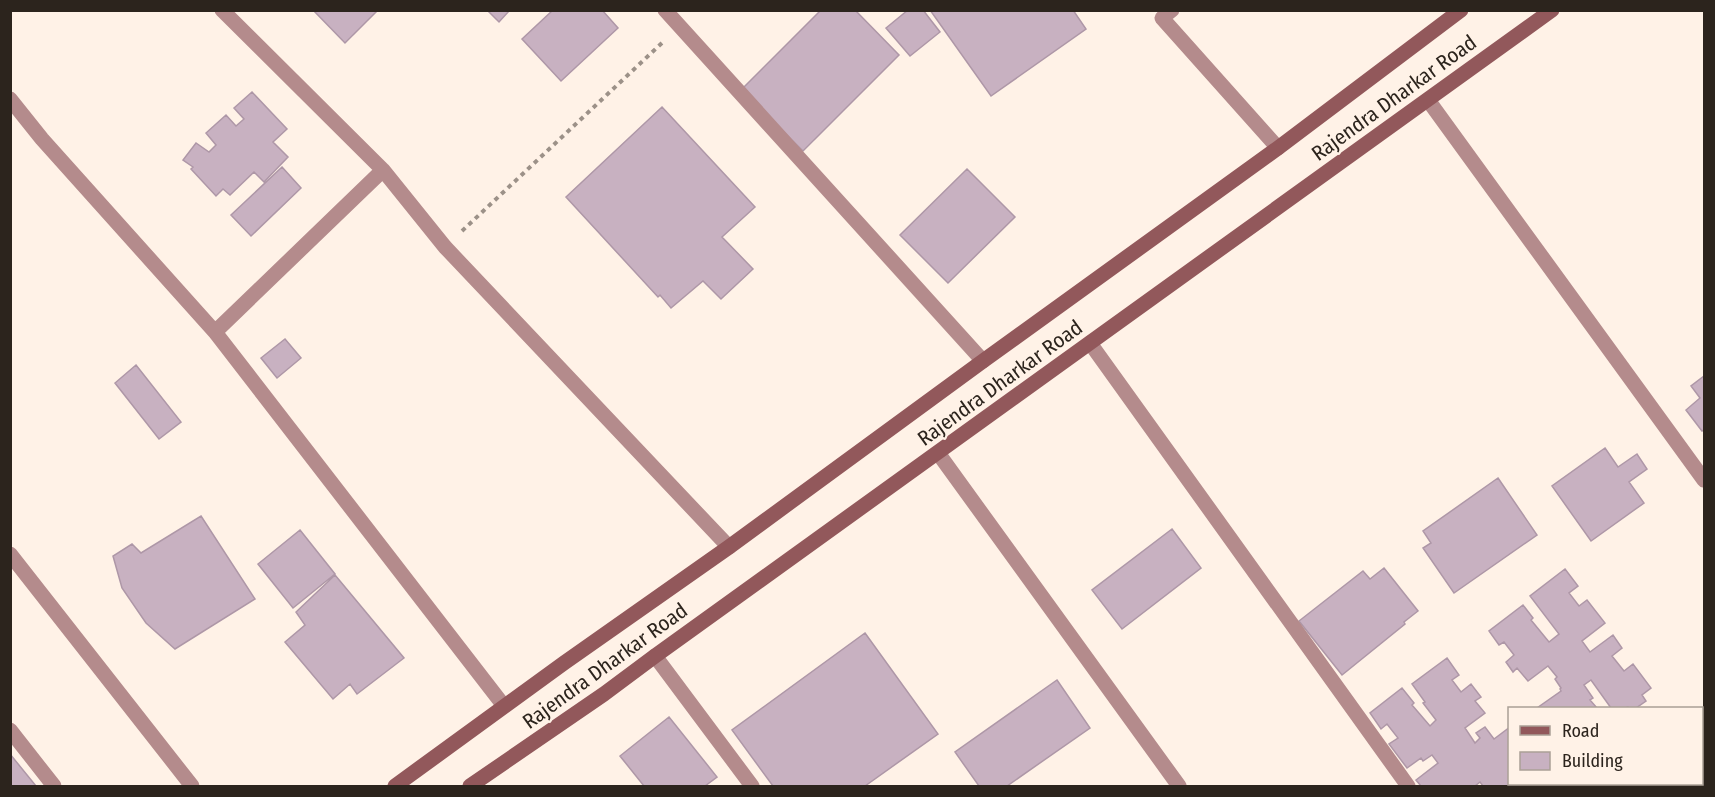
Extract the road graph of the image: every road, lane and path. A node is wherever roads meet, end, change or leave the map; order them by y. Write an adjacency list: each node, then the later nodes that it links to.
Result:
1 (665, 10): 6 (street)
2 (1461, 10): 9 (main road, Rajendra Dharkar Road)
3 (1552, 10): 8 (main road, Rajendra Dharkar Road)
4 (227, 12): 10 (street)
5 (1164, 13): 9 (street)
6 (680, 26): 11 (path); 14 (street)
7 (10, 99): 12 (street)
8 (1428, 100): 13 (main road, Rajendra Dharkar Road); 16 (street)
9 (1278, 148): 14 (main road, Rajendra Dharkar Road)
10 (383, 170): 11 (street); 12 (street)
11 (445, 246): 17 (street)
12 (215, 332): 20 (street)
13 (1090, 343): 15 (main road, Rajendra Dharkar Road); 28 (street)
14 (983, 361): 17 (main road, Rajendra Dharkar Road)
15 (938, 453): 19 (main road, Rajendra Dharkar Road); 27 (street)
16 (1704, 480)
17 (729, 547): 20 (main road, Rajendra Dharkar Road)
18 (10, 554): 23 (street)
19 (655, 656): 25 (main road, Rajendra Dharkar Road); 26 (street)
20 (504, 706): 24 (main road, Rajendra Dharkar Road)
21 (10, 730): 22 (street)
22 (54, 786)
23 (192, 786)
24 (395, 786)
25 (470, 786)
26 (753, 786)
27 (1179, 786)
28 (1408, 786)

